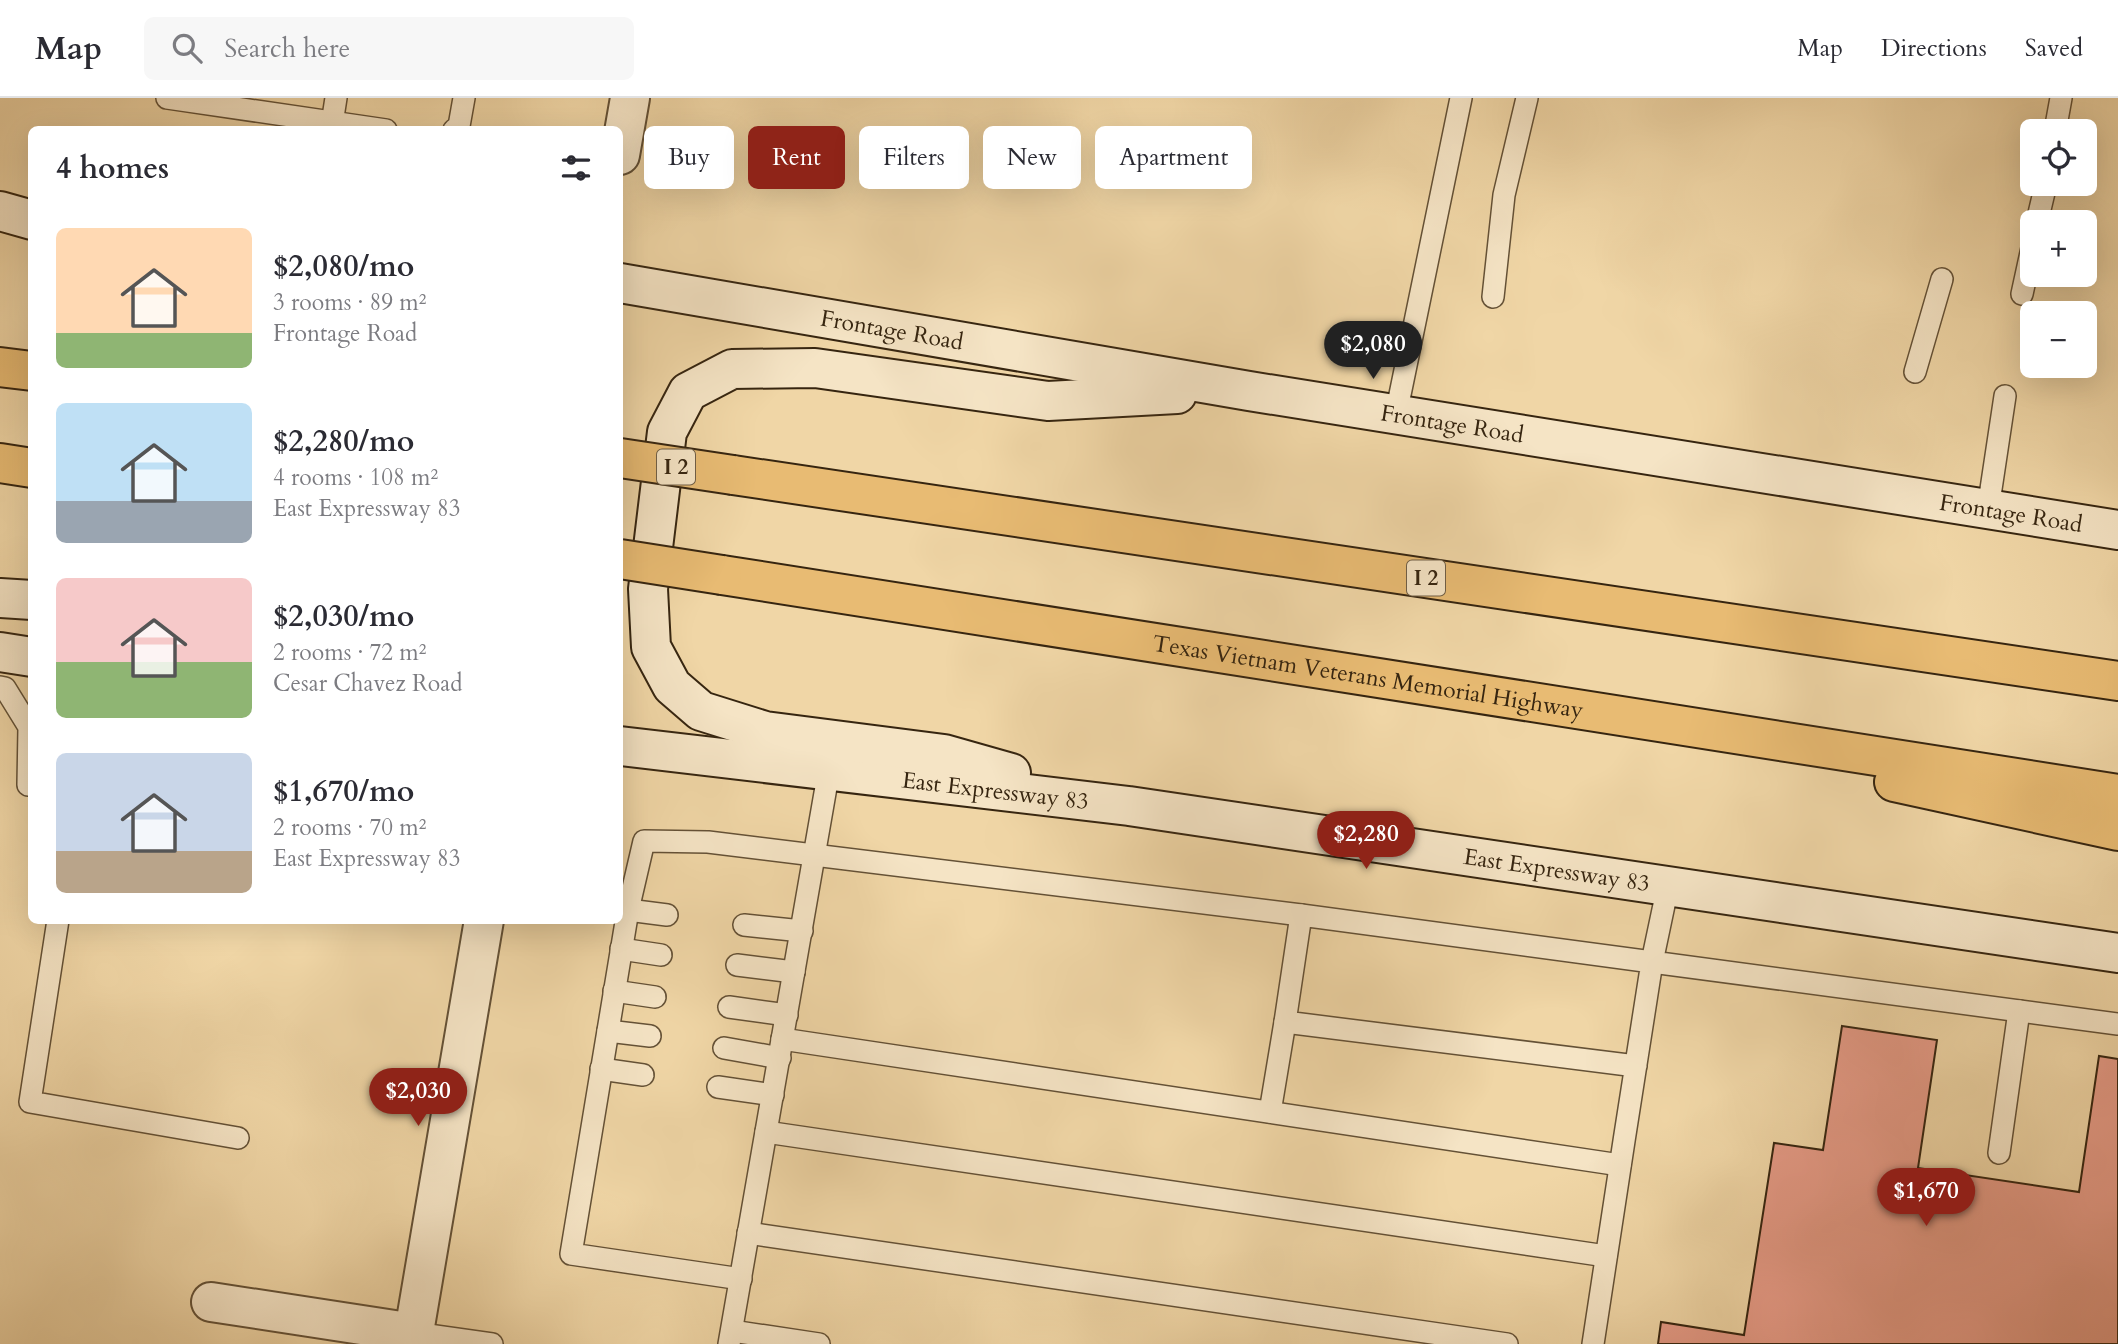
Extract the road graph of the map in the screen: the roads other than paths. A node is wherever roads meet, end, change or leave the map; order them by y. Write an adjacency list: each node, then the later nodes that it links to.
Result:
1 (167, 98): 9 (lane)
2 (336, 98): 9 (lane)
3 (464, 98): 10 (lane)
4 (630, 98): 11 (main road)
5 (1461, 98): 26 (lane)
6 (1527, 98): 20 (lane)
7 (2061, 98): 8 (lane)
8 (2057, 119)
9 (332, 126)
10 (459, 126)
11 (623, 138)
12 (0, 189): 13 (main road)
13 (28, 193)
14 (0, 211): 15 (main road)
15 (28, 219)
16 (1942, 279): 23 (lane)
17 (623, 284): 24 (main road, Frontage Road)
18 (2024, 287): 19 (lane)
19 (2022, 294)
20 (1493, 297)
21 (0, 367): 22 (highway)
22 (28, 370)
23 (1915, 372)
24 (1249, 391): 26 (main road, Frontage Road); 44 (main road)
25 (2006, 397): 30 (lane)
26 (1396, 414): 30 (main road, Frontage Road)
27 (623, 458): 37 (highway, I 2, bridge)
28 (0, 463): 29 (highway)
29 (28, 467)
30 (1988, 509): 31 (main road, Frontage Road)
31 (2118, 530)
32 (623, 559): 39 (highway, Texas Vietnam Veterans Memorial Highway, bridge)
33 (0, 598): 34 (main road)
34 (28, 600)
35 (0, 652): 36 (main road)
36 (28, 656)
37 (2114, 680)
38 (0, 687): 40 (lane)
39 (1475, 691): 43 (highway, Texas Vietnam Veterans Memorial Highway); 45 (highway)
40 (28, 725)
41 (623, 746): 42 (main road, East Expressway 83)
42 (829, 770): 44 (main road, East Expressway 83); 46 (lane)
43 (2118, 794)
44 (1129, 806): 47 (main road, East Expressway 83)
45 (2118, 831)
46 (815, 857): 48 (lane); 50 (lane); 54 (lane)
47 (1668, 886): 56 (main road, East Expressway 83); 58 (lane)
48 (628, 910): 49 (lane); 55 (lane)
49 (667, 915)
50 (1301, 915): 58 (lane); 66 (lane)
51 (57, 924): 79 (lane)
52 (483, 924): 87 (main road)
53 (744, 925): 54 (lane)
54 (802, 931): 60 (lane)
55 (621, 949): 57 (lane); 61 (lane)
56 (2118, 953)
57 (661, 955)
58 (1652, 962): 64 (lane); 72 (lane)
59 (737, 965): 60 (lane)
60 (794, 972): 65 (lane)
61 (614, 991): 62 (lane); 68 (lane)
62 (655, 997)
63 (729, 1007): 65 (lane)
64 (2019, 1011): 67 (lane); 80 (lane)
65 (787, 1015): 71 (lane)
66 (1285, 1022): 72 (lane); 77 (lane)
67 (2118, 1024)
68 (608, 1031): 69 (lane); 73 (lane)
69 (650, 1036)
70 (724, 1048): 71 (lane)
71 (781, 1048): 76 (lane); 77 (lane)
72 (1636, 1066): 81 (lane)
73 (601, 1069): 74 (lane); 84 (lane)
74 (643, 1075)
75 (718, 1087): 76 (lane)
76 (773, 1095): 78 (lane)
77 (1270, 1112): 81 (lane)
78 (766, 1132): 82 (lane); 83 (lane)
79 (238, 1138)
80 (1999, 1153)
81 (1620, 1165): 83 (lane)
82 (748, 1233): 84 (lane); 90 (lane)
83 (1606, 1256): 91 (lane)
84 (741, 1279): 86 (lane)
85 (211, 1302): 87 (main road)
86 (731, 1337): 89 (lane)
87 (413, 1338): 88 (lane)
88 (492, 1344)
89 (819, 1344)
90 (1507, 1344)
91 (1593, 1344)

